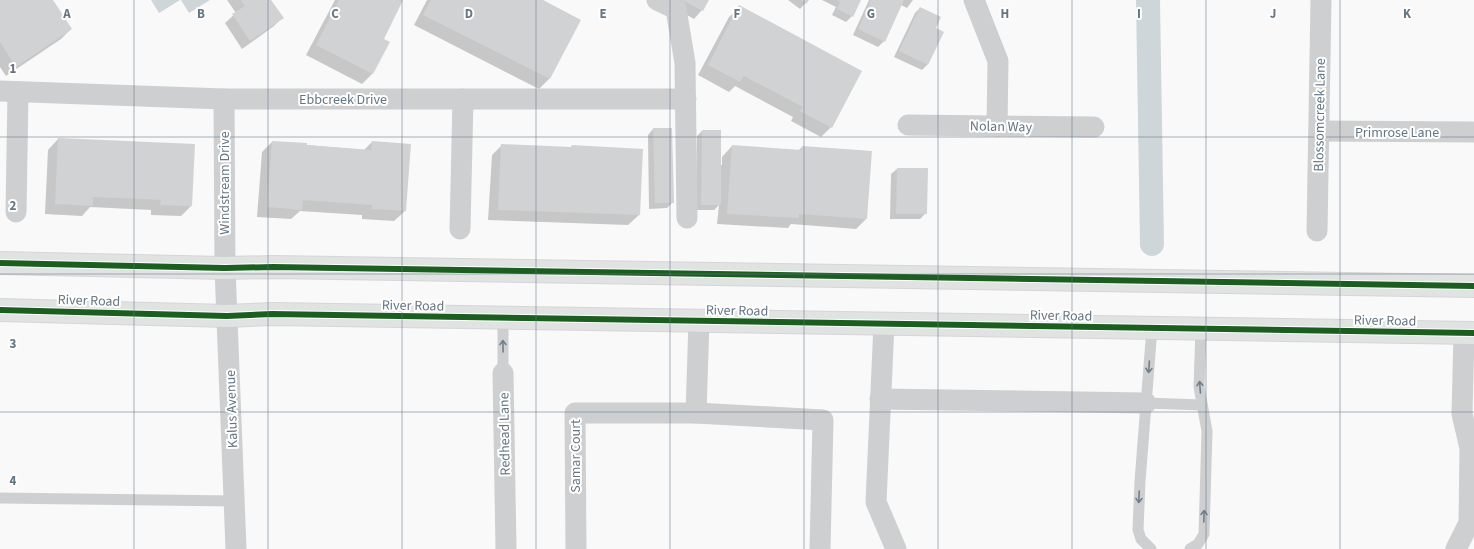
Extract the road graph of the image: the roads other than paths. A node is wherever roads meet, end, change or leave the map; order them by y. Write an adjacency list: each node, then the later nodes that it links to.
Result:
1 (657, 0): 7 (street)
2 (974, 0): 9 (street)
3 (1321, 0): 11 (street, Blossomcreek Lane)
4 (9, 92): 5 (street, Ebbcreek Drive); 13 (street)
5 (224, 99): 6 (street, Ebbcreek Drive); 18 (street, Windstream Drive)
6 (462, 99): 7 (street, Ebbcreek Drive); 15 (street)
7 (686, 99): 14 (street)
8 (908, 125): 9 (street, Nolan Way)
9 (997, 126): 10 (street, Nolan Way)
10 (1094, 126)
11 (1320, 131): 12 (street, Primrose Lane); 16 (street, Blossomcreek Lane)
12 (1474, 132)
13 (16, 212)
14 (687, 218)
15 (460, 229)
16 (1317, 231)
17 (0, 263): 18 (main road)
18 (225, 268): 19 (main road); 21 (street, Kalus Avenue)
19 (1474, 286)
20 (0, 310): 21 (main road, River Road)
21 (227, 316): 22 (main road, River Road); 34 (street, Kalus Avenue)
22 (503, 318): 23 (main road, River Road); 28 (lane, Redhead Lane, one-way to 22)
23 (699, 321): 24 (main road, River Road); 32 (street)
24 (884, 324): 25 (main road, River Road); 29 (street)
25 (1152, 328): 26 (main road, River Road); 30 (lane, one-way to 30)
26 (1201, 329): 27 (main road, River Road); 31 (lane, one-way to 26)
27 (1469, 333): 42 (street)
28 (503, 373): 36 (street, Redhead Lane)
29 (880, 399): 30 (street); 39 (street)
30 (1146, 403): 31 (lane); 40 (lane, one-way to 40)
31 (1202, 405): 41 (lane, one-way to 31)
32 (696, 413): 37 (street, Samar Court); 38 (street, Samar Court)
33 (0, 498): 34 (lane)
34 (234, 501): 35 (street, Kalus Avenue)
35 (236, 549)
36 (506, 549)
37 (576, 549)
38 (820, 549)
39 (896, 549)
40 (1151, 549)
41 (1190, 549)
42 (1456, 549)

